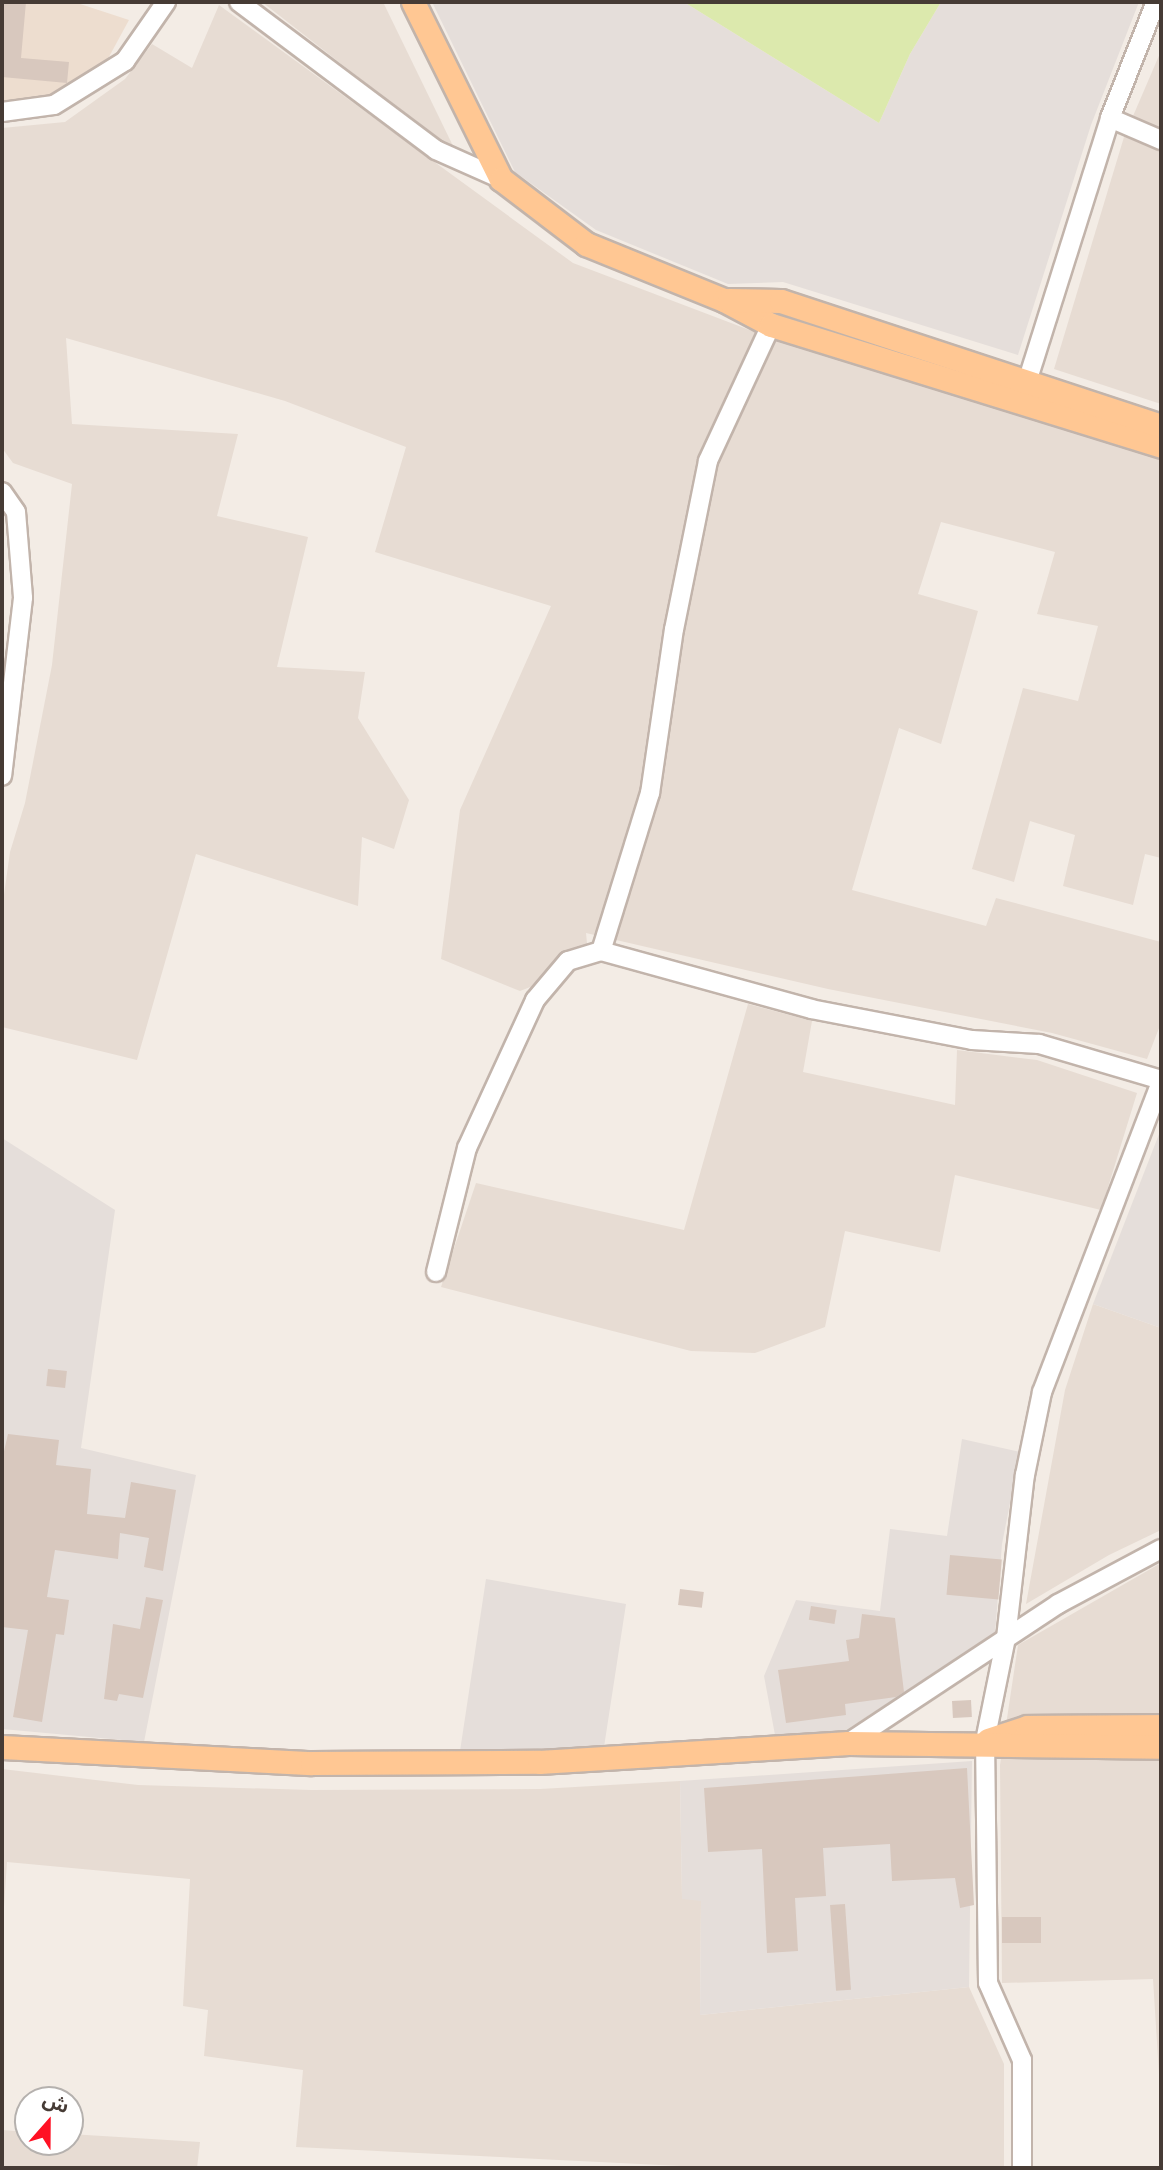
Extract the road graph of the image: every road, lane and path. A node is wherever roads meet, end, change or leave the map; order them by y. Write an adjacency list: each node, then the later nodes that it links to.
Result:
1 (166, 2): 5 (street)
2 (239, 2): 8 (street)
3 (413, 2): 8 (main road)
4 (1156, 2): 6 (street)
5 (2, 112)
6 (1110, 118): 7 (street); 11 (street)
7 (1161, 140)
8 (501, 178): 9 (main road)
9 (724, 300): 10 (main road); 11 (main road)
10 (771, 325): 13 (main road); 16 (street)
11 (1027, 382): 12 (main road)
12 (1161, 426)
13 (1161, 446)
14 (2, 492): 15 (street)
15 (2, 776)
16 (601, 951): 17 (street); 18 (street)
17 (1161, 1081): 20 (street)
18 (436, 1272)
19 (1161, 1549): 20 (street)
20 (1006, 1638): 22 (street); 23 (street)
21 (1161, 1726): 22 (main road)
22 (985, 1741): 23 (main road); 25 (main road); 26 (street)
23 (849, 1742): 24 (main road)
24 (2, 1747)
25 (1161, 1747)
26 (1023, 2168)

